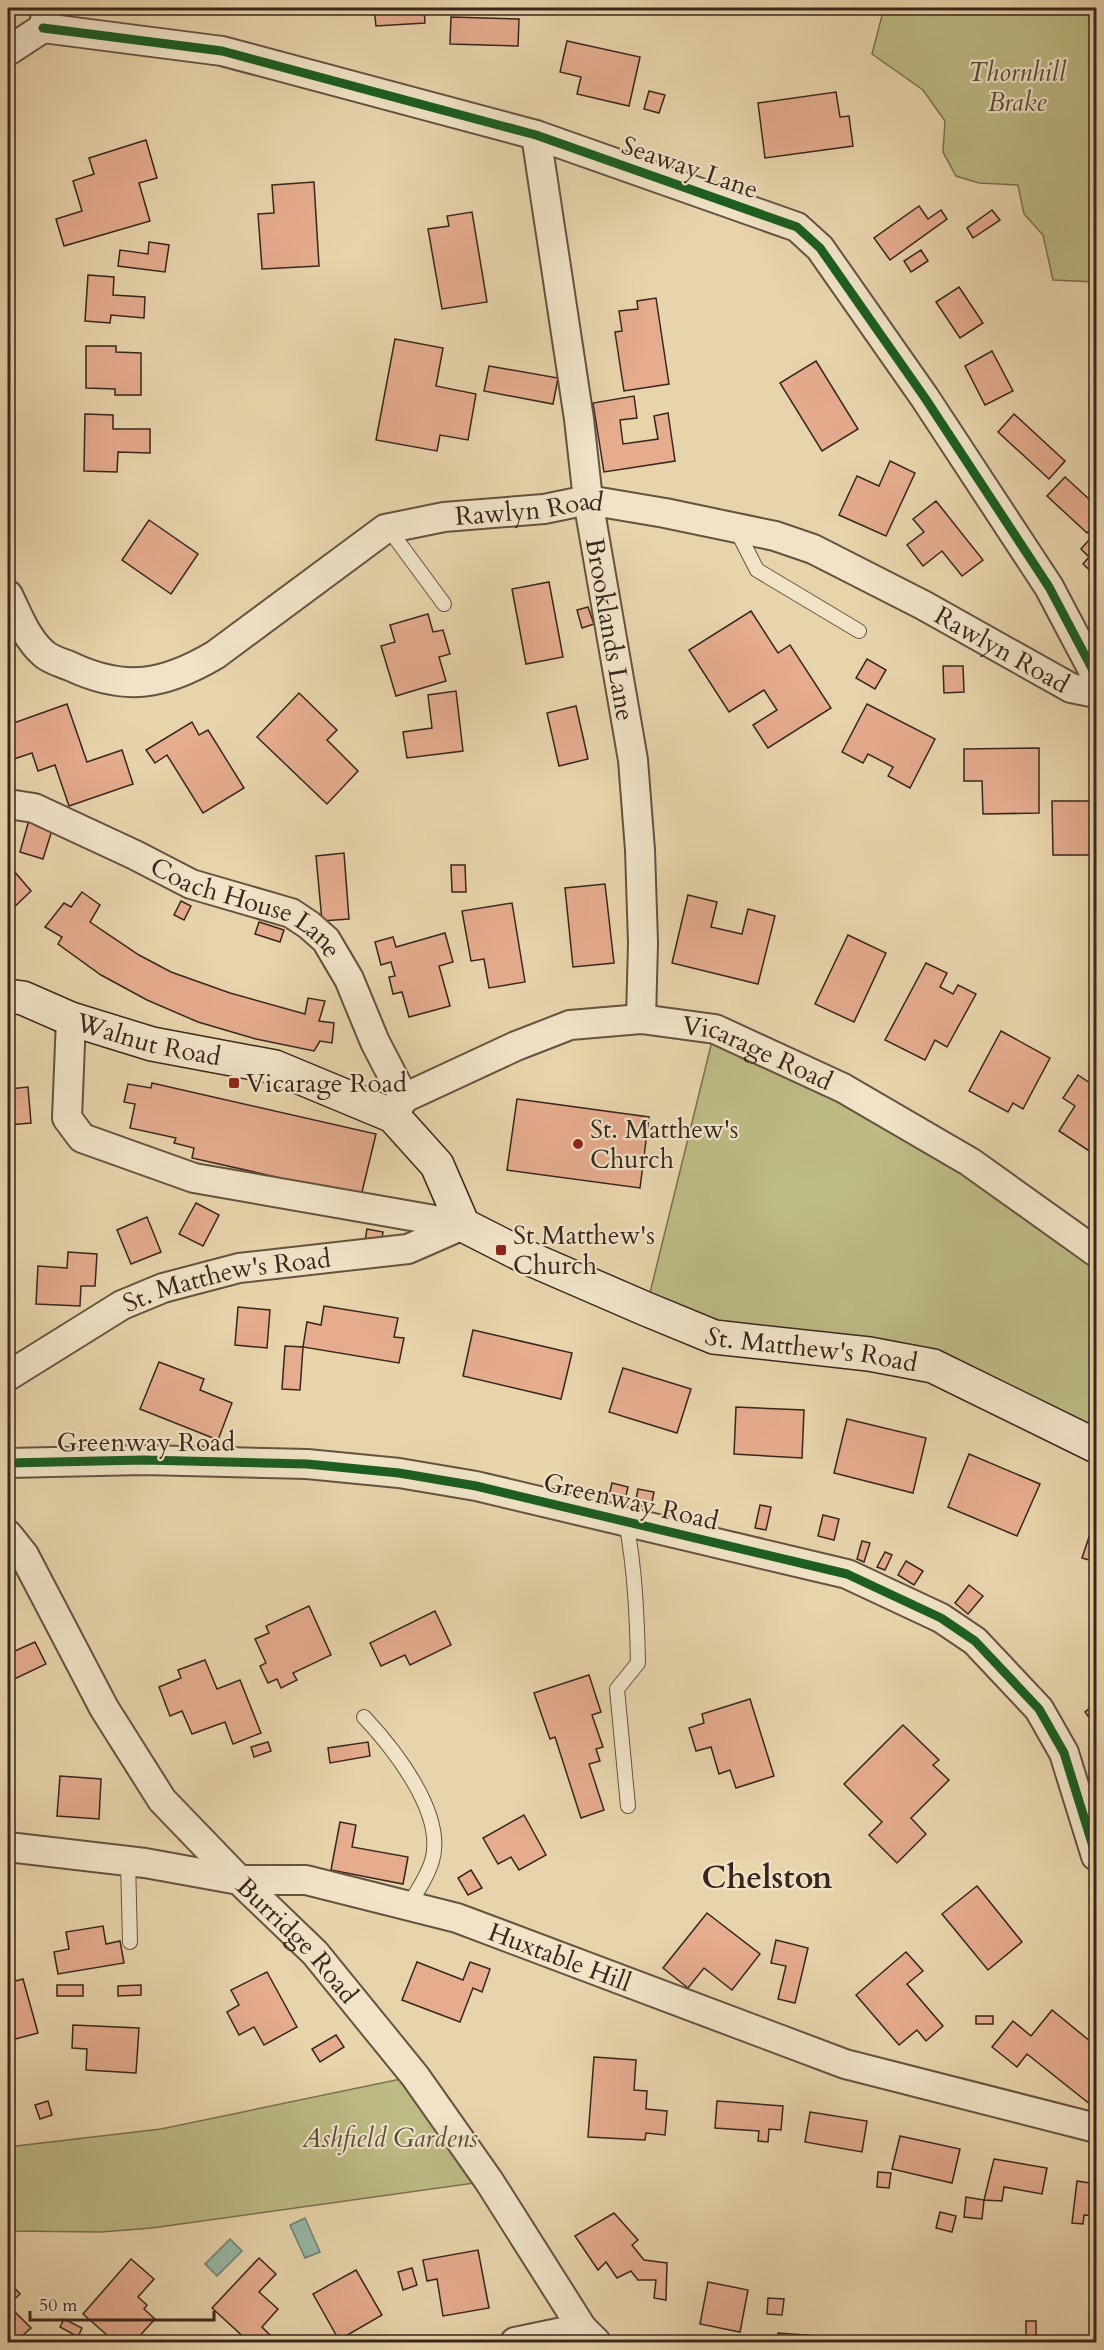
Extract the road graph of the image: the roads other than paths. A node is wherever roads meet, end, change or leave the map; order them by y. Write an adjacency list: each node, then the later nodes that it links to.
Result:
1 (45, 18): 2 (street); 3 (street, Seaway Lane)
2 (8, 51)
3 (536, 135): 4 (street, Brooklands Lane); 10 (street, Seaway Lane)
4 (588, 500): 5 (street, Rawlyn Road); 6 (street, Rawlyn Road); 15 (street, Brooklands Lane)
5 (735, 527): 9 (lane); 11 (street, Rawlyn Road)
6 (388, 528): 7 (street, Rawlyn Road); 8 (lane)
7 (8, 595)
8 (444, 604)
9 (860, 631)
10 (1096, 676)
11 (1096, 693)
12 (8, 804): 16 (street, Coach House Lane)
13 (13, 993): 14 (street, Walnut Road)
14 (71, 1019): 16 (street, Walnut Road); 17 (street)
15 (641, 1019): 16 (street, Vicarage Road); 18 (street, Vicarage Road)
16 (399, 1107): 17 (street, Walnut Road)
17 (463, 1225): 19 (street, St. Matthew's Road); 20 (street, St. Matthew's Road)
18 (1096, 1252)
19 (8, 1376)
20 (1096, 1446)
21 (8, 1463): 22 (street, Greenway Road)
22 (626, 1522): 25 (lane); 27 (street, Greenway Road)
23 (8, 1535): 29 (street, Burridge Road)
24 (364, 1717): 30 (lane)
25 (628, 1806)
26 (8, 1847): 28 (street, Huxtable Hill)
27 (1096, 1856)
28 (128, 1861): 29 (street, Huxtable Hill); 31 (lane)
29 (239, 1880): 30 (street, Huxtable Hill); 33 (street, Burridge Road)
30 (408, 1906): 32 (street, Huxtable Hill)
31 (130, 1942)
32 (1096, 2128)
33 (589, 2335): 34 (street)
34 (515, 2343)

